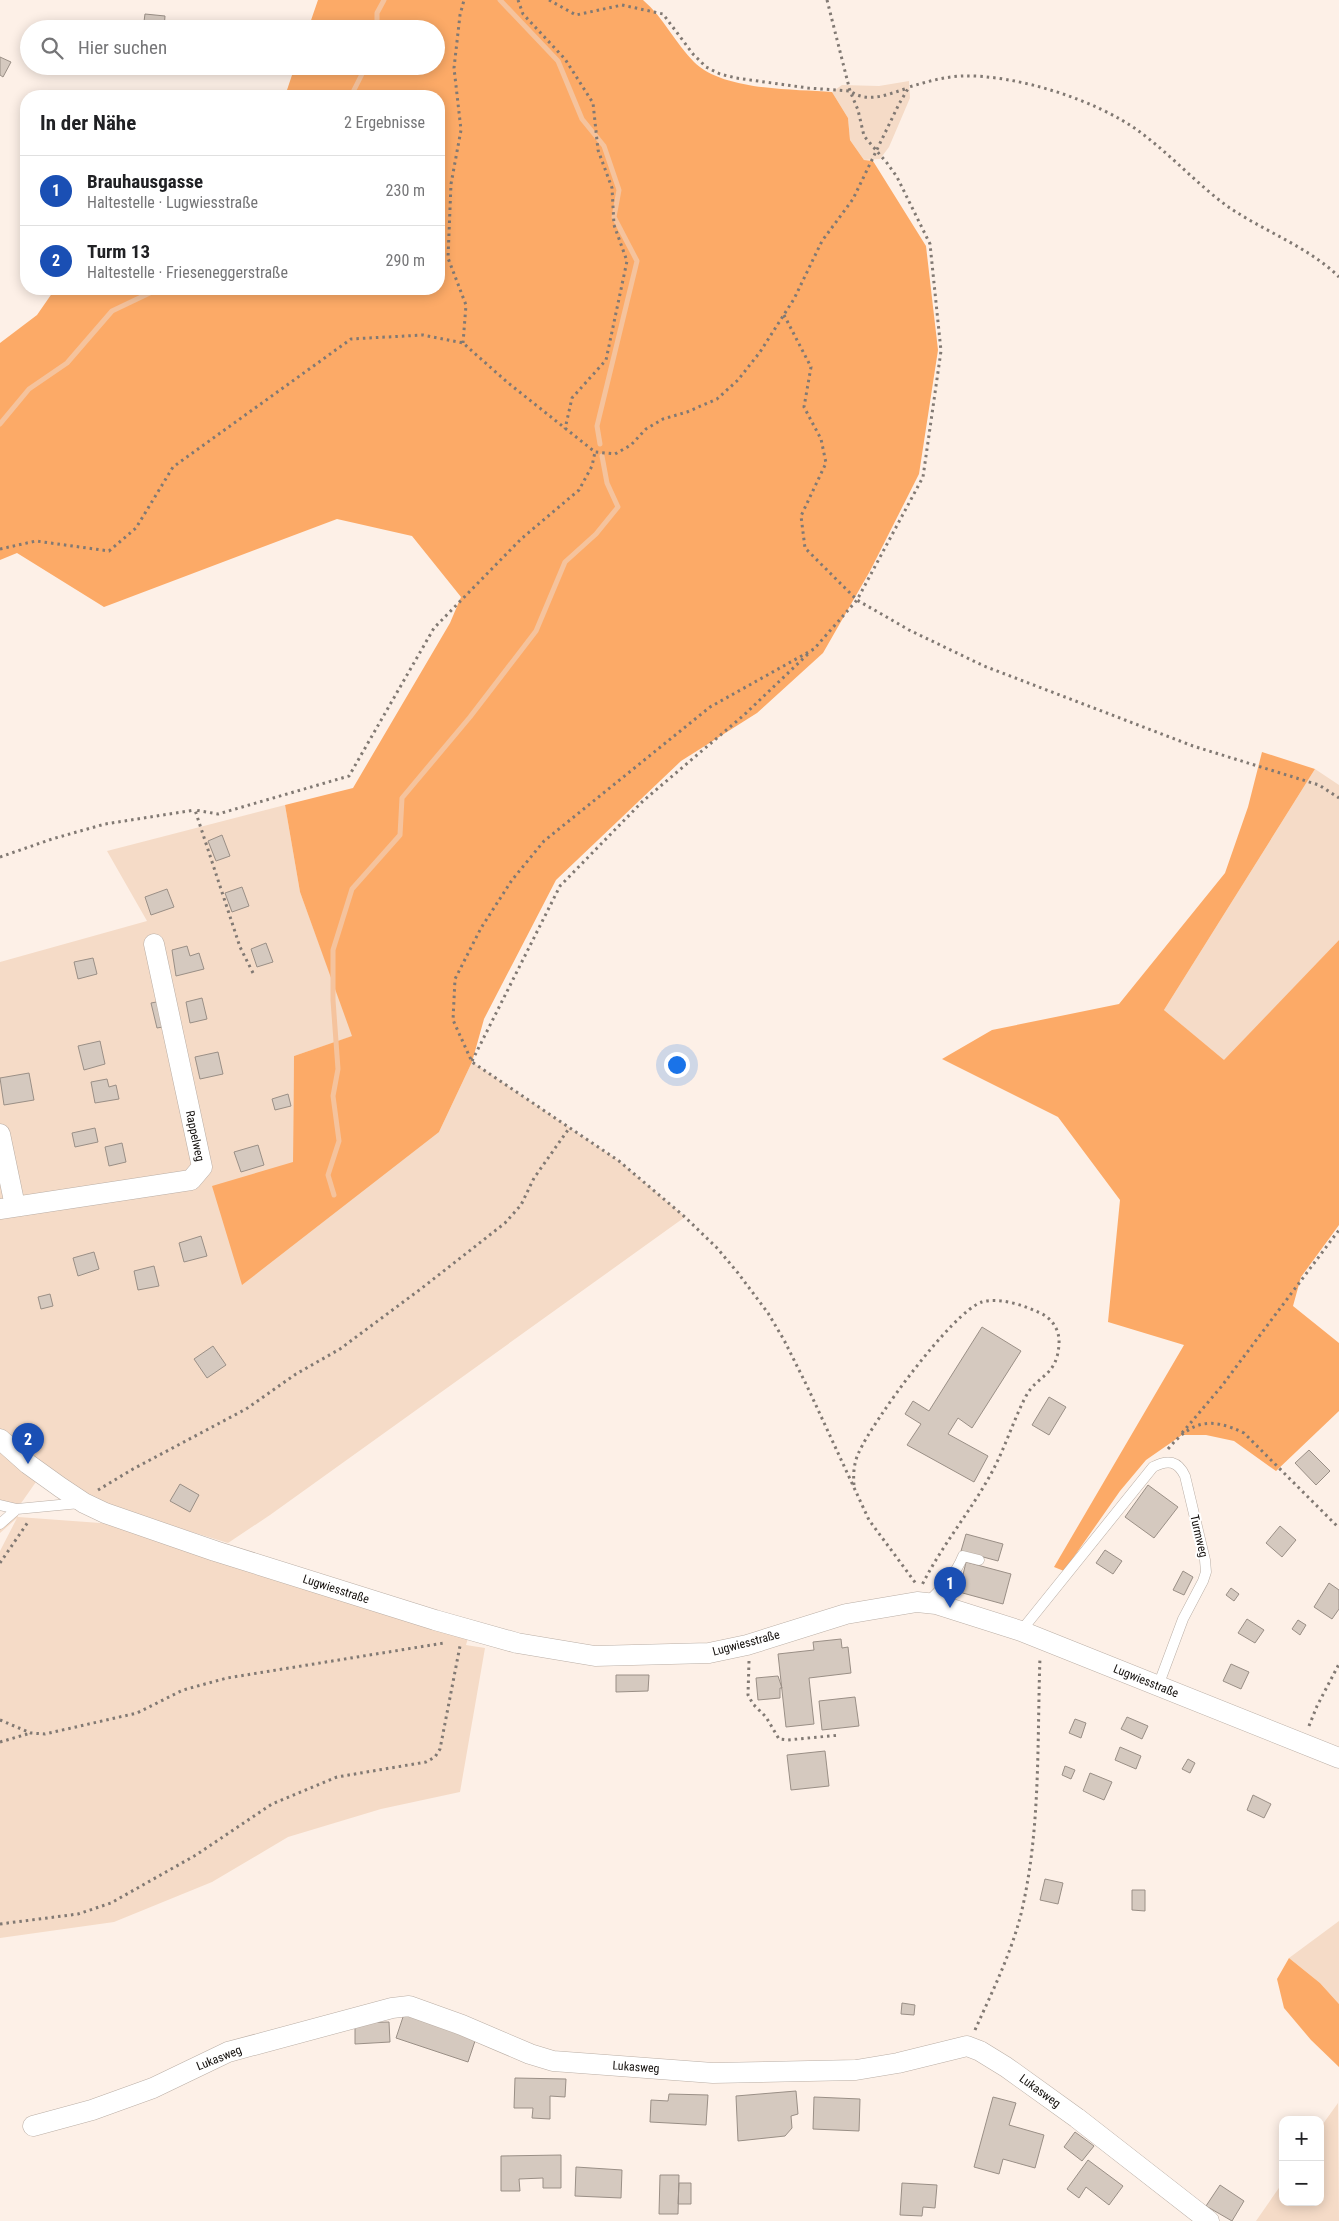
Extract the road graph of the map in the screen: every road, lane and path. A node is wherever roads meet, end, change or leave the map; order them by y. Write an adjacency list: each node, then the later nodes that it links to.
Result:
1 (464, 0): 10 (path)
2 (518, 0): 11 (path)
3 (549, 0): 6 (path)
4 (827, 0): 6 (path)
5 (909, 87): 6 (path); 7 (path); 8 (path)
6 (850, 91): 7 (path)
7 (876, 152): 9 (path); 14 (path)
8 (1339, 277)
9 (784, 315): 12 (path); 14 (path)
10 (463, 342): 11 (path); 13 (path)
11 (565, 430): 12 (path)
12 (595, 452): 17 (path)
13 (0, 549)
14 (857, 600): 15 (path); 16 (path)
15 (814, 649): 21 (path); 21 (path)
16 (1339, 798)
17 (195, 810): 18 (path); 20 (path)
18 (0, 857)
19 (154, 944): 24 (street, Rappelweg)
20 (253, 974)
21 (472, 1062): 22 (path)
22 (570, 1127): 29 (path); 30 (path)
23 (0, 1134): 24 (street, Rappelweg)
24 (8, 1208)
25 (1339, 1230): 26 (path)
26 (1182, 1432): 28 (path); 35 (path)
27 (0, 1439): 30 (street, Lugwiesstraße)
28 (1153, 1467): 39 (lane); 45 (lane, Turmweg)
29 (854, 1488): 29 (path)
30 (84, 1503): 32 (lane); 43 (street, Lugwiesstraße)
31 (0, 1505): 33 (lane)
32 (39, 1508): 33 (lane); 37 (path)
33 (17, 1509): 34 (lane)
34 (0, 1524)
35 (1339, 1528)
36 (980, 1560): 38 (lane)
37 (0, 1563)
38 (927, 1603): 39 (street, Lugwiesstraße); 43 (street, Lugwiesstraße)
39 (1020, 1631): 40 (street, Lugwiesstraße)
40 (1040, 1638): 45 (street, Lugwiesstraße); 53 (path)
41 (446, 1643): 47 (path)
42 (453, 1644): 52 (path)
43 (747, 1645): 48 (path)
44 (1339, 1664): 50 (path)
45 (1158, 1686): 50 (street, Lugwiesstraße)
46 (0, 1720): 47 (path)
47 (31, 1733): 49 (path)
48 (840, 1735)
49 (0, 1742)
50 (1303, 1744): 51 (street, Lugwiesstraße)
51 (1339, 1758)
52 (0, 1924)
53 (967, 2046): 54 (street, Lukasweg); 55 (street, Lukasweg)
54 (33, 2126)
55 (1210, 2221)

